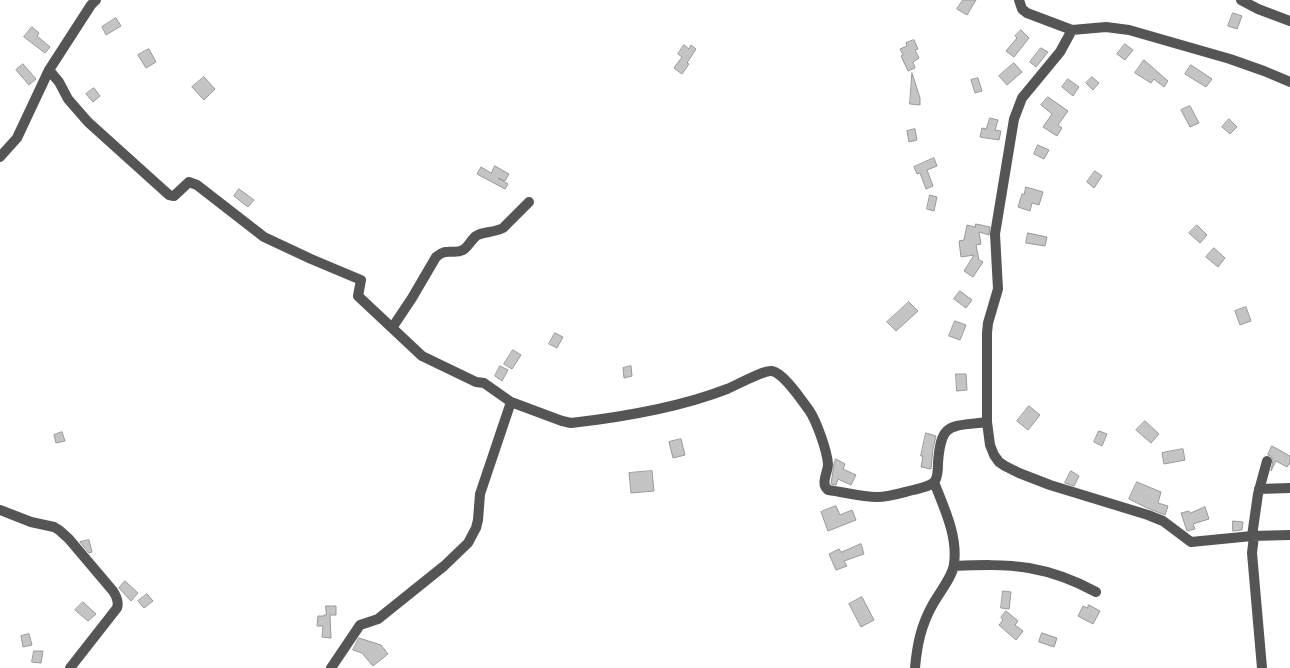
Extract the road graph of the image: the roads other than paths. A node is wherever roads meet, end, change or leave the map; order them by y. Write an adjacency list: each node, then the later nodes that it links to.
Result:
1 (1019, 0): 5 (street)
2 (1241, 0): 4 (street)
3 (92, 2): 6 (street)
4 (1290, 21)
5 (1072, 30): 7 (street); 12 (street)
6 (49, 70): 8 (street); 10 (street)
7 (1290, 82)
8 (0, 157)
9 (529, 202): 10 (street)
10 (392, 328): 11 (street)
11 (511, 402): 14 (street); 23 (street)
12 (987, 422): 14 (street); 19 (street)
13 (1267, 461): 16 (street)
14 (934, 482): 20 (street)
15 (1290, 488): 16 (street)
16 (1259, 489): 19 (street)
17 (0, 510): 22 (street)
18 (1290, 535): 19 (street)
19 (1253, 536): 25 (street)
20 (954, 566): 21 (street); 24 (street)
21 (1096, 592)
22 (70, 668)
23 (331, 668)
24 (915, 668)
25 (1262, 668)

